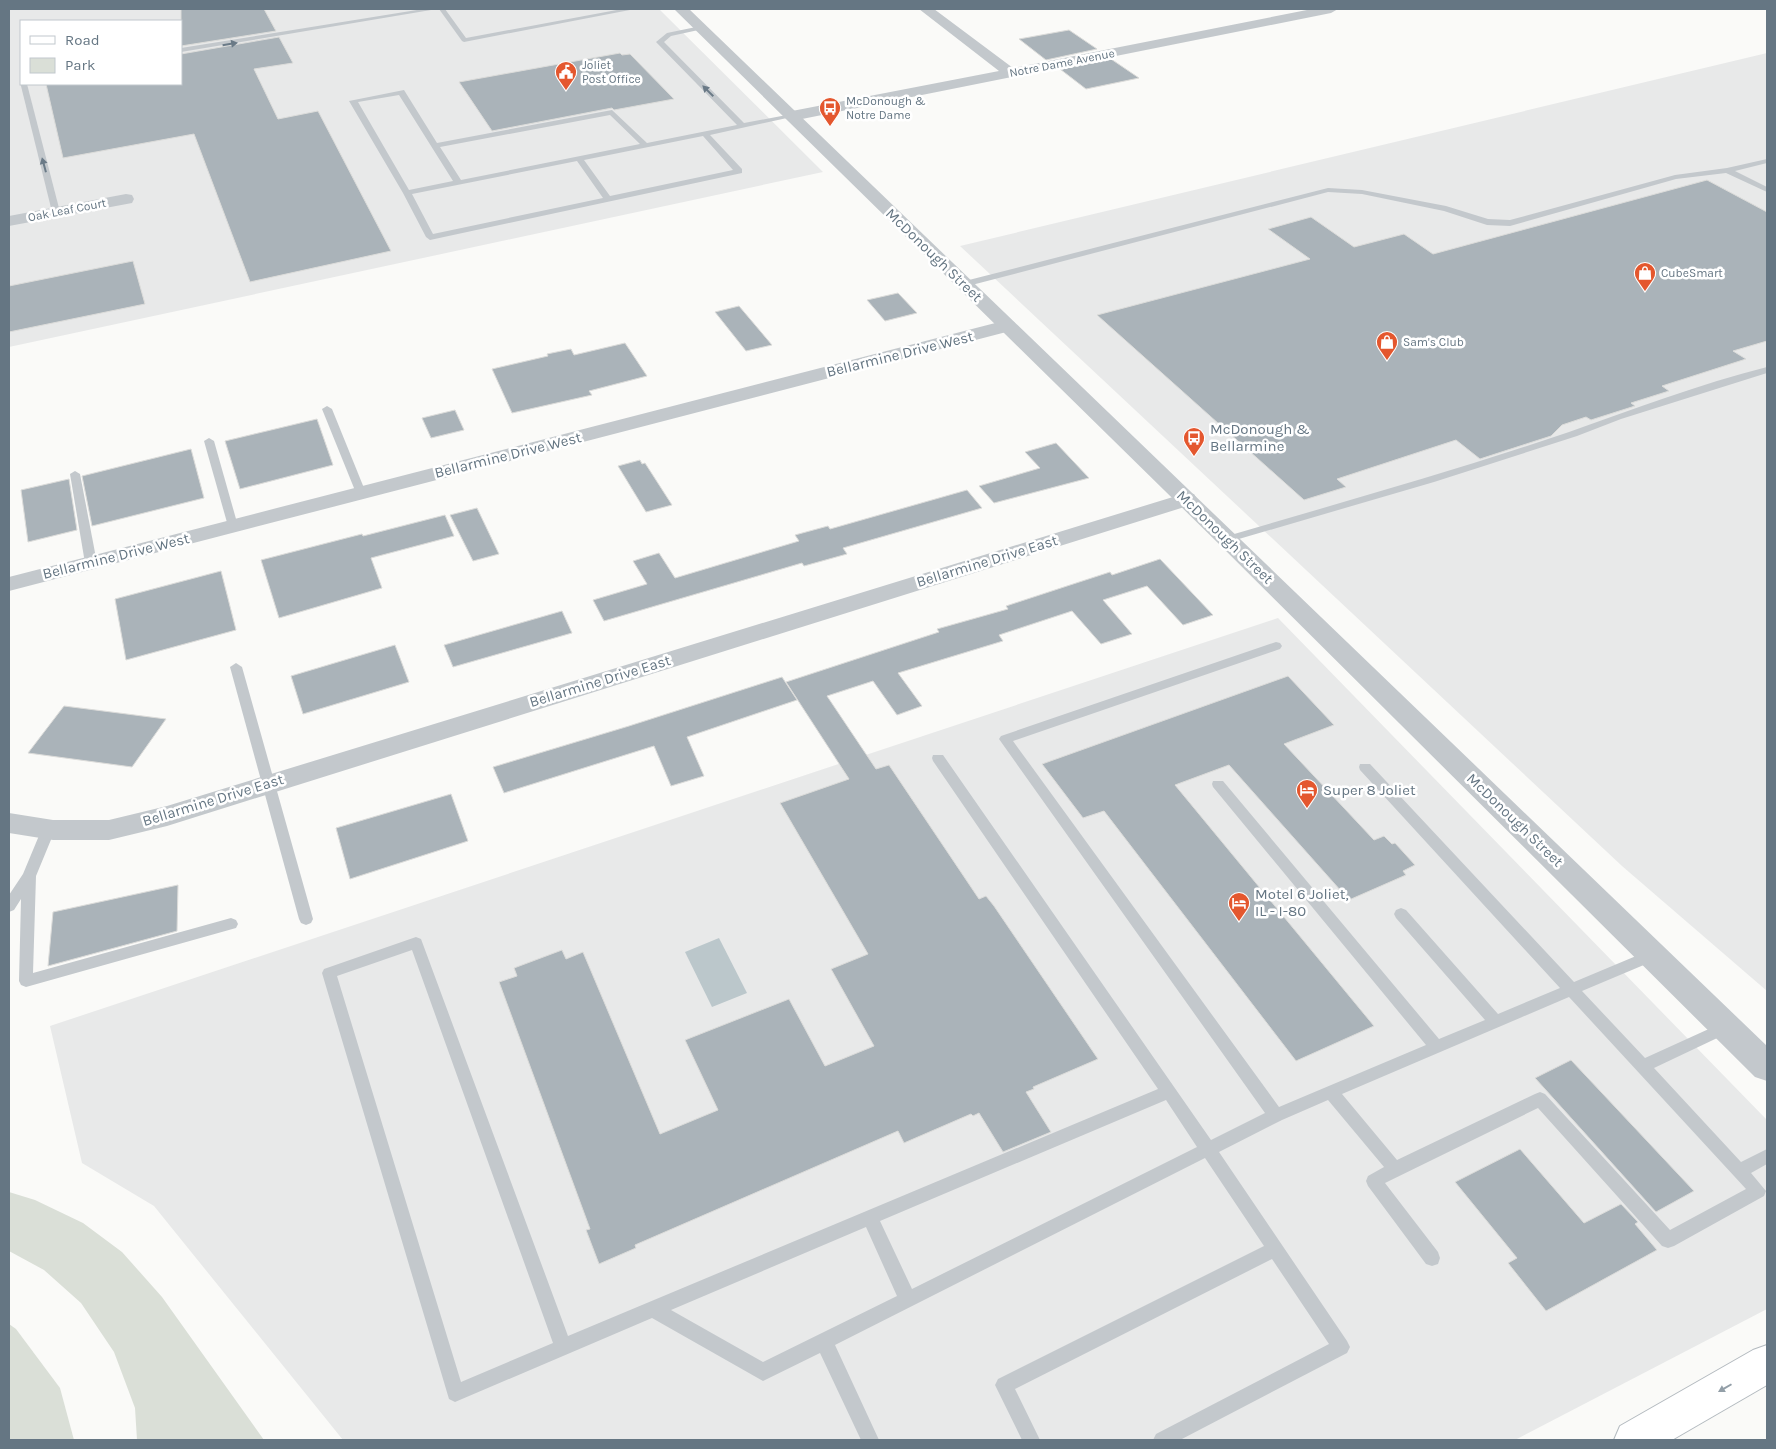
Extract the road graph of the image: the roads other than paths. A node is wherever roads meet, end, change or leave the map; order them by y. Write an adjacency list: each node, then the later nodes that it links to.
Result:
1 (434, 9): 8 (lane, one-way to 1)
2 (442, 9): 3 (lane)
3 (631, 9)
4 (681, 9): 7 (street, McDonough Street)
5 (926, 9): 9 (street)
6 (1331, 9): 9 (street, Notre Dame Avenue)
7 (701, 28): 11 (street, McDonough Street); 12 (lane, one-way to 7)
8 (182, 50)
9 (1011, 73): 11 (street, Notre Dame Avenue)
10 (23, 85): 24 (lane, one-way to 10)
11 (792, 116): 12 (lane); 26 (street, McDonough Street)
12 (742, 126): 13 (lane)
13 (705, 134): 15 (lane); 22 (lane)
14 (435, 146): 15 (lane); 19 (lane); 21 (lane)
15 (644, 146): 16 (lane)
16 (579, 158): 19 (lane); 22 (lane)
17 (1767, 161): 18 (lane)
18 (1727, 170): 20 (lane); 26 (lane)
19 (458, 182): 21 (lane)
20 (1767, 190)
21 (407, 193): 22 (lane)
22 (608, 199)
23 (126, 200): 24 (street, Oak Leaf Court)
24 (56, 212): 25 (street, Oak Leaf Court)
25 (9, 221)
26 (964, 284): 27 (street, McDonough Street)
27 (1007, 326): 32 (street, Bellarmine Drive West); 33 (street, McDonough Street)
28 (1767, 370): 35 (lane)
29 (327, 409): 32 (lane)
30 (208, 441): 34 (lane)
31 (75, 474): 36 (lane)
32 (361, 493): 34 (street, Bellarmine Drive West)
33 (1186, 499): 35 (street, McDonough Street); 42 (street, Bellarmine Drive East)
34 (233, 526): 36 (street, Bellarmine Drive West)
35 (1228, 538): 51 (street, McDonough Street)
36 (91, 563): 37 (street, Bellarmine Drive West)
37 (9, 584)
38 (1276, 646): 60 (lane)
39 (236, 667): 42 (lane)
40 (938, 758): 58 (lane)
41 (1365, 767): 52 (lane)
42 (270, 784): 45 (street, Bellarmine Drive East); 49 (lane)
43 (1218, 784): 55 (lane)
44 (9, 823): 45 (street, Bellarmine Drive East)
45 (48, 830): 46 (lane)
46 (29, 876): 47 (lane); 50 (lane)
47 (9, 906)
48 (1401, 914): 53 (lane)
49 (306, 919)
50 (231, 924)
51 (1653, 955): 52 (lane); 54 (street, McDonough Street)
52 (1571, 991): 53 (lane); 57 (lane)
53 (1496, 1022): 55 (lane)
54 (1726, 1027): 56 (street, McDonough Street); 57 (lane)
55 (1437, 1047): 59 (lane)
56 (1767, 1067)
57 (1642, 1068): 64 (lane)
58 (1169, 1092): 61 (lane); 65 (lane)
59 (1331, 1092): 60 (lane); 63 (lane)
60 (1276, 1115): 61 (lane)
61 (1208, 1149): 66 (lane); 68 (lane)
62 (1767, 1156): 64 (lane)
63 (1395, 1170): 64 (lane); 67 (lane)
64 (1739, 1171)
65 (870, 1218): 68 (lane); 69 (lane)
66 (1275, 1249): 74 (lane); 75 (lane)
67 (1432, 1258)
68 (908, 1300): 70 (lane)
69 (653, 1309): 70 (lane); 71 (lane)
70 (824, 1341): 73 (lane)
71 (563, 1347): 71 (lane)
72 (1767, 1364): 76 (main road, one-way to 76)
73 (870, 1440)
74 (1031, 1440)
75 (1162, 1440)
76 (1634, 1440)

